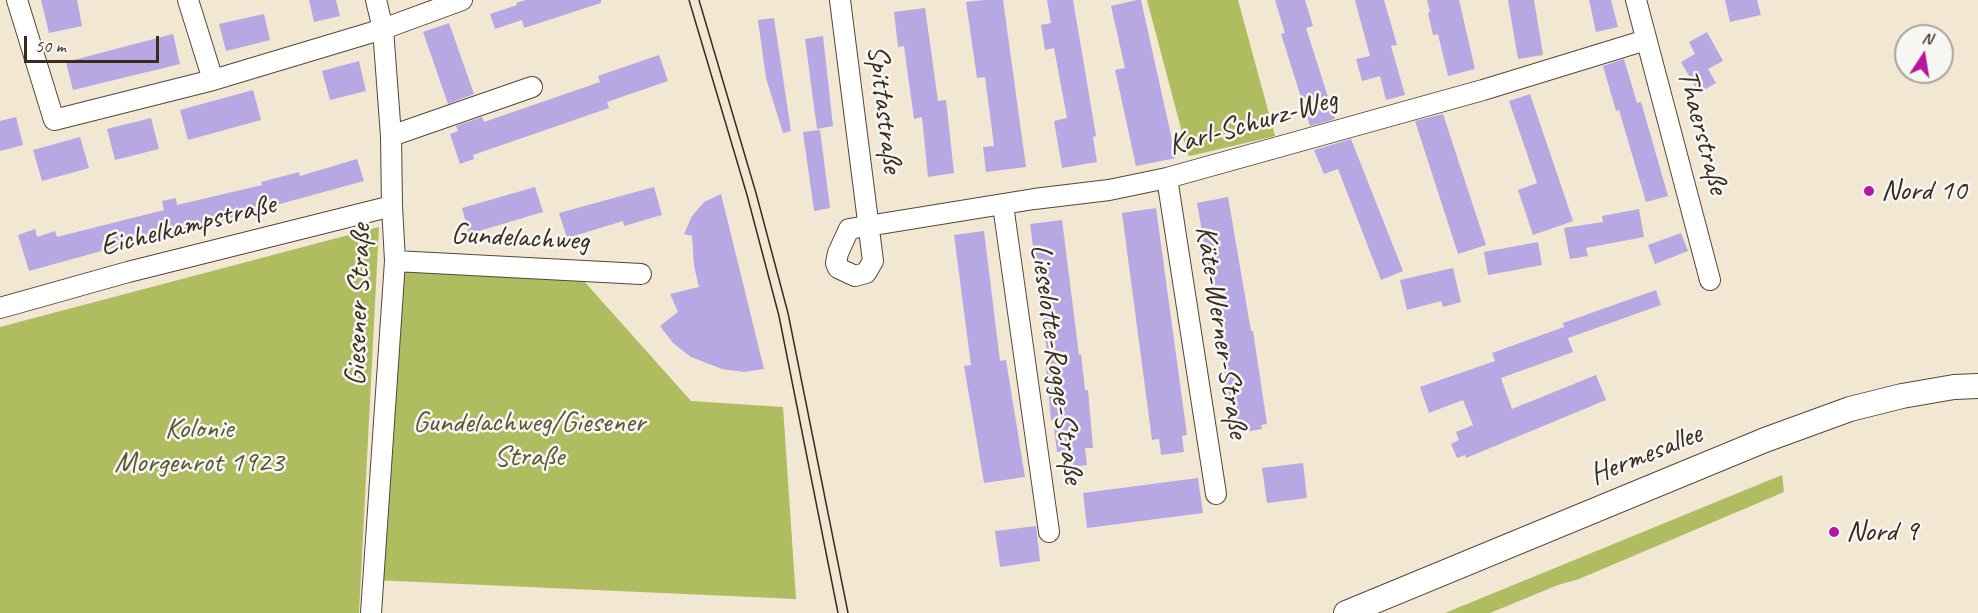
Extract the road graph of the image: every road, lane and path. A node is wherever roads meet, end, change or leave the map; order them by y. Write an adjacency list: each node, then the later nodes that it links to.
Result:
1 (17, 0): 9 (street)
2 (188, 0): 9 (street)
3 (375, 0): 7 (street, Giesener Straße)
4 (462, 0): 7 (street)
5 (840, 0): 15 (street, Spittastraße)
6 (1636, 0): 8 (street, Thaerstraße)
7 (383, 29): 9 (street); 11 (street, Giesener Straße)
8 (1646, 40): 12 (street, Karl-Schurz-Weg); 18 (street, Thaerstraße)
9 (213, 80)
10 (532, 87): 11 (street)
11 (391, 136): 14 (street, Giesener Straße)
12 (1167, 178): 13 (street, Karl-Schurz-Weg); 21 (street, Käte-Werner-Straße)
13 (1003, 204): 15 (street, Karl-Schurz-Weg); 22 (street, Lieselotte-Rogge-Straße)
14 (392, 206): 16 (street, Giesener Straße); 19 (street, Eichelkampstraße)
15 (868, 226): 15 (street, Spittastraße)
16 (395, 261): 17 (street, Gundelachweg); 23 (street, Giesener Straße)
17 (641, 274)
18 (1710, 280)
19 (0, 308)
20 (1978, 386): 24 (main road, Hermesallee)
21 (1216, 495)
22 (1050, 532)
23 (371, 613)
24 (1346, 613)

